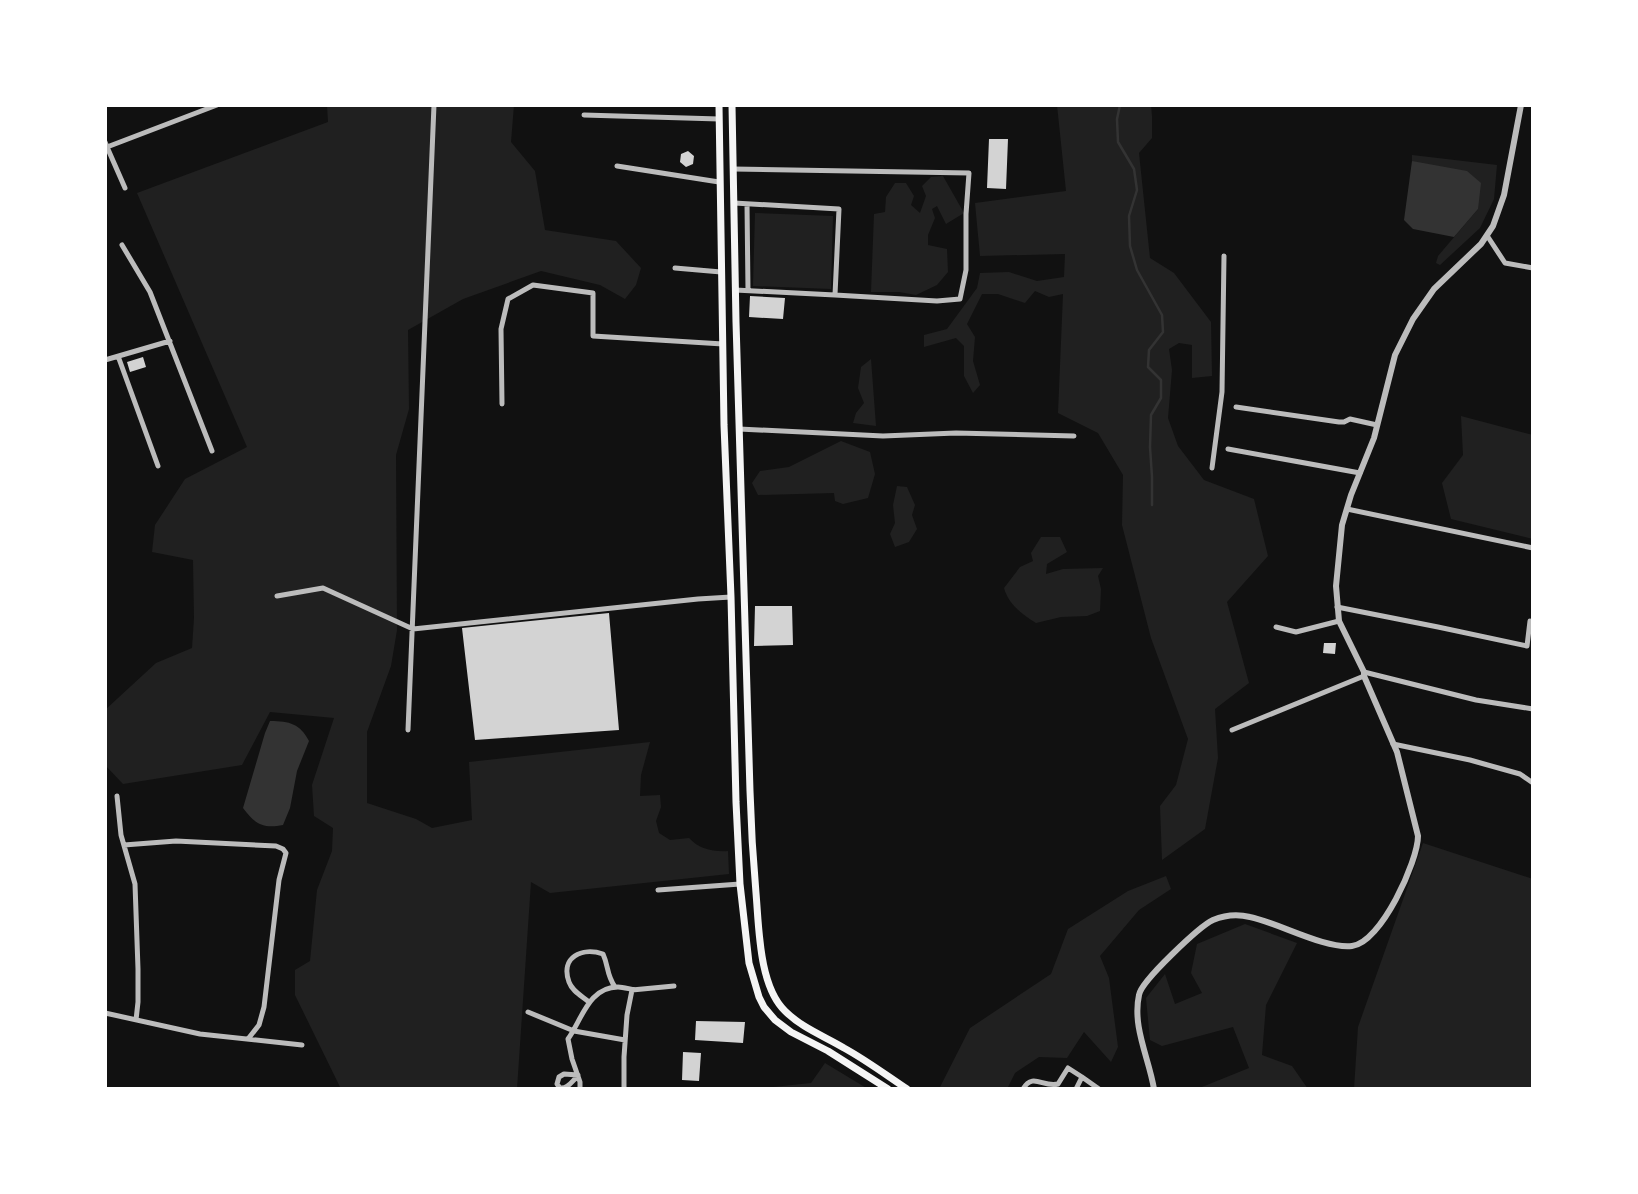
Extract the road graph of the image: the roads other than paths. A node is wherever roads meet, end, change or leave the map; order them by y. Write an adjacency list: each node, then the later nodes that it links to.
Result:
1 (217, 105): 8 (street)
2 (435, 105): 48 (street)
3 (719, 105): 7 (main road)
4 (732, 105): 10 (main road)
5 (1521, 105): 15 (street)
6 (584, 115): 7 (street)
7 (719, 120): 11 (main road)
8 (106, 145): 12 (street)
9 (617, 166): 11 (street)
10 (733, 169): 13 (main road); 23 (street)
11 (719, 182): 20 (main road)
12 (125, 188)
13 (734, 203): 14 (street); 21 (main road)
14 (747, 204): 22 (street); 23 (street)
15 (1488, 237): 19 (street); 30 (street)
16 (122, 245): 24 (street)
17 (1224, 256): 36 (street)
18 (675, 268): 20 (street)
19 (1533, 268)
20 (721, 272): 25 (main road)
21 (736, 290): 22 (street); 31 (main road)
22 (748, 290): 23 (street)
23 (835, 295)
24 (170, 341): 26 (street); 34 (street)
25 (723, 344): 28 (street); 41 (main road)
26 (118, 356): 27 (street); 35 (street)
27 (105, 360)
28 (502, 404)
29 (1236, 407): 30 (street)
30 (1377, 425): 37 (street)
31 (739, 429): 32 (street); 44 (main road)
32 (1074, 436)
33 (1228, 449): 37 (street)
34 (212, 451)
35 (158, 466)
36 (1212, 468)
37 (1360, 473): 38 (street)
38 (1347, 509): 39 (street); 42 (street)
39 (1533, 548)
40 (277, 596): 48 (street)
41 (732, 597): 46 (main road); 48 (street)
42 (1337, 607): 43 (street); 45 (street)
43 (1339, 621): 47 (street); 49 (street)
44 (745, 622): 46 (main road); 62 (main road)
45 (1533, 622)
46 (732, 623): 57 (main road)
47 (1276, 627)
48 (413, 629): 51 (street)
49 (1364, 674): 50 (street); 52 (street); 53 (street)
50 (1533, 709)
51 (408, 730)
52 (1232, 730)
53 (1393, 744): 54 (street); 80 (street)
54 (1533, 783)
55 (117, 796): 56 (street)
56 (124, 845): 67 (street); 69 (street)
57 (740, 884): 58 (street); 64 (main road)
58 (658, 890)
59 (674, 986): 61 (street)
60 (615, 987): 61 (street); 63 (street); 63 (street)
61 (635, 990): 70 (street)
62 (775, 999): 64 (main road); 76 (main road)
63 (589, 1002): 68 (street)
64 (764, 1007): 75 (main road)
65 (528, 1012): 68 (street)
66 (105, 1013): 67 (street)
67 (136, 1020): 69 (street)
68 (574, 1031): 70 (street); 73 (street)
69 (248, 1039): 71 (street)
70 (625, 1040): 74 (street)
71 (302, 1045)
72 (1082, 1077): 77 (street); 78 (street); 79 (street)
73 (580, 1089)
74 (624, 1089)
75 (888, 1089)
76 (907, 1089)
77 (1023, 1089)
78 (1076, 1089)
79 (1099, 1089)
80 (1154, 1089)

